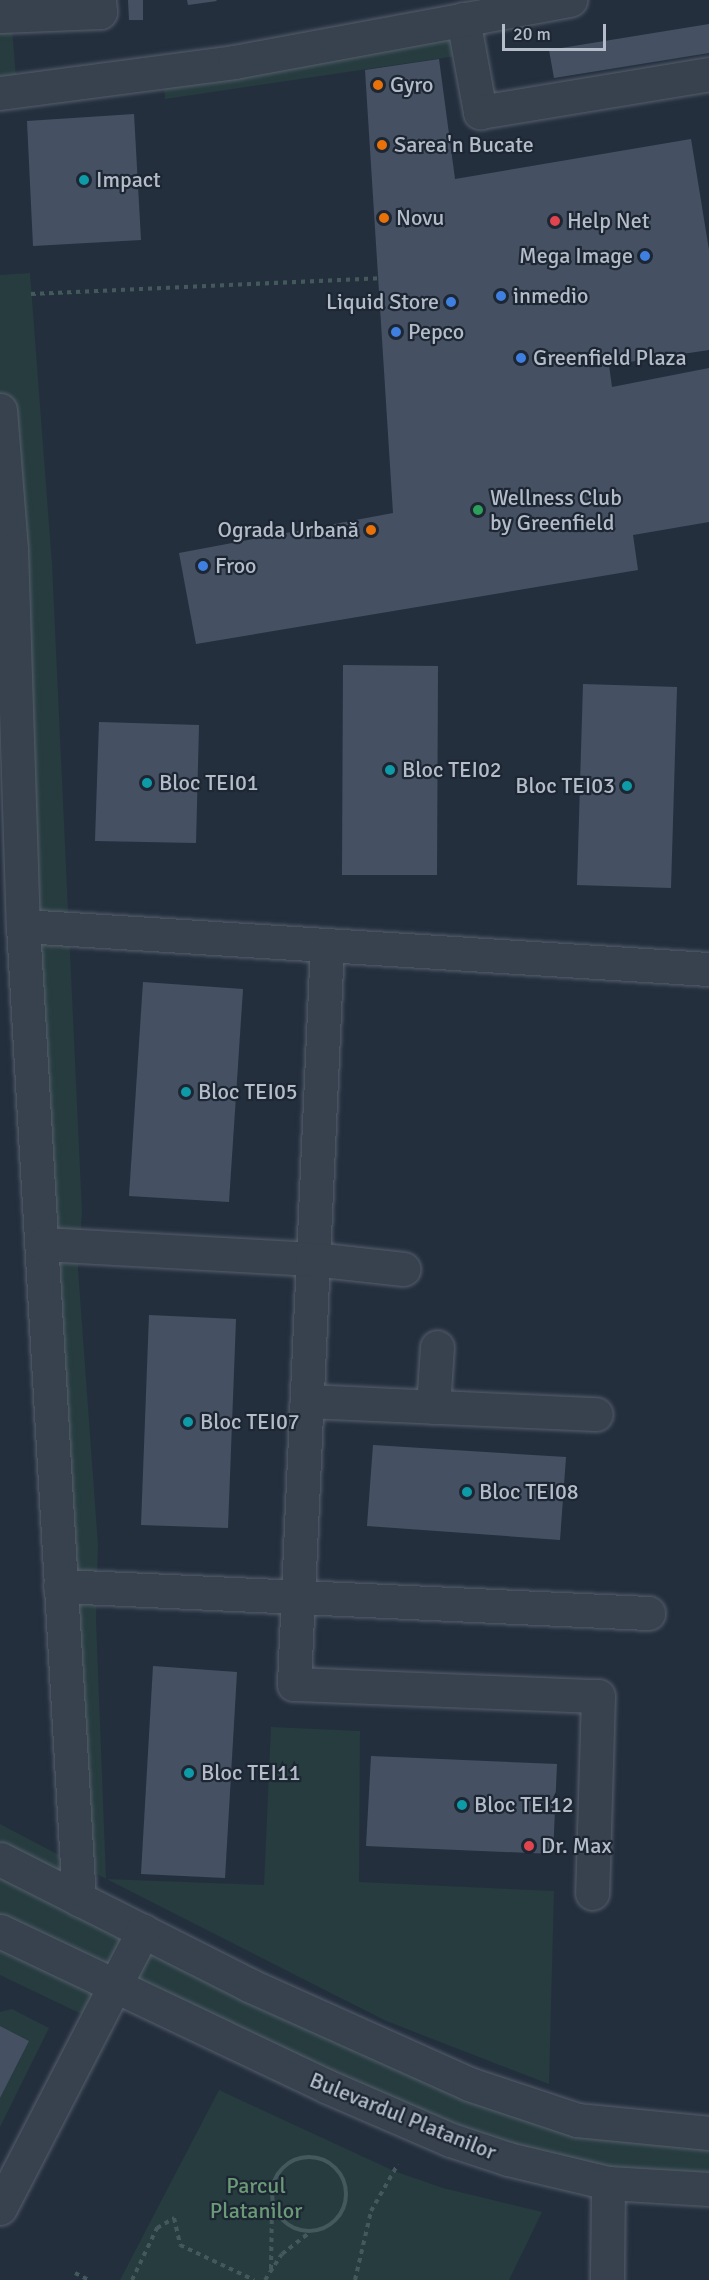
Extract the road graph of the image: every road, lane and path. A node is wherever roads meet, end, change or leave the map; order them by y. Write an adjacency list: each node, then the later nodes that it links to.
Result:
1 (99, 0): 3 (street)
2 (570, 0): 5 (street)
3 (56, 6): 4 (street)
4 (0, 16)
5 (463, 19): 6 (street); 7 (street)
6 (709, 74)
7 (0, 93)
8 (380, 278): 9 (path)
9 (31, 294)
10 (0, 410): 11 (street)
11 (23, 926): 12 (street); 14 (street)
12 (327, 945): 13 (street); 15 (street)
13 (709, 969)
14 (43, 1244): 15 (street); 21 (street)
15 (313, 1259): 16 (street); 18 (street)
16 (403, 1269)
17 (437, 1347): 19 (street)
18 (307, 1401): 19 (street); 22 (street)
19 (433, 1407): 20 (street)
20 (596, 1414)
21 (60, 1586): 22 (street); 26 (street)
22 (297, 1599): 23 (street); 25 (street)
23 (648, 1613)
24 (0, 1858): 26 (street)
25 (592, 1893)
26 (79, 1899): 28 (street)
27 (0, 1931): 29 (street, Bulevardul Platanilor)
28 (142, 1931): 29 (street); 30 (street)
29 (113, 1986): 32 (street, Bulevardul Platanilor); 35 (street)
30 (709, 2133)
31 (398, 2164): 43 (path)
32 (608, 2183): 33 (street, Bulevardul Platanilor); 44 (street)
33 (709, 2189)
34 (272, 2195): 36 (path); 36 (path); 37 (path)
35 (0, 2208)
36 (310, 2232): 37 (path)
37 (271, 2269): 42 (path)
38 (75, 2273): 39 (path)
39 (89, 2280)
40 (132, 2280): 41 (path)
41 (254, 2280)
42 (265, 2280)
43 (355, 2280)
44 (607, 2280)

